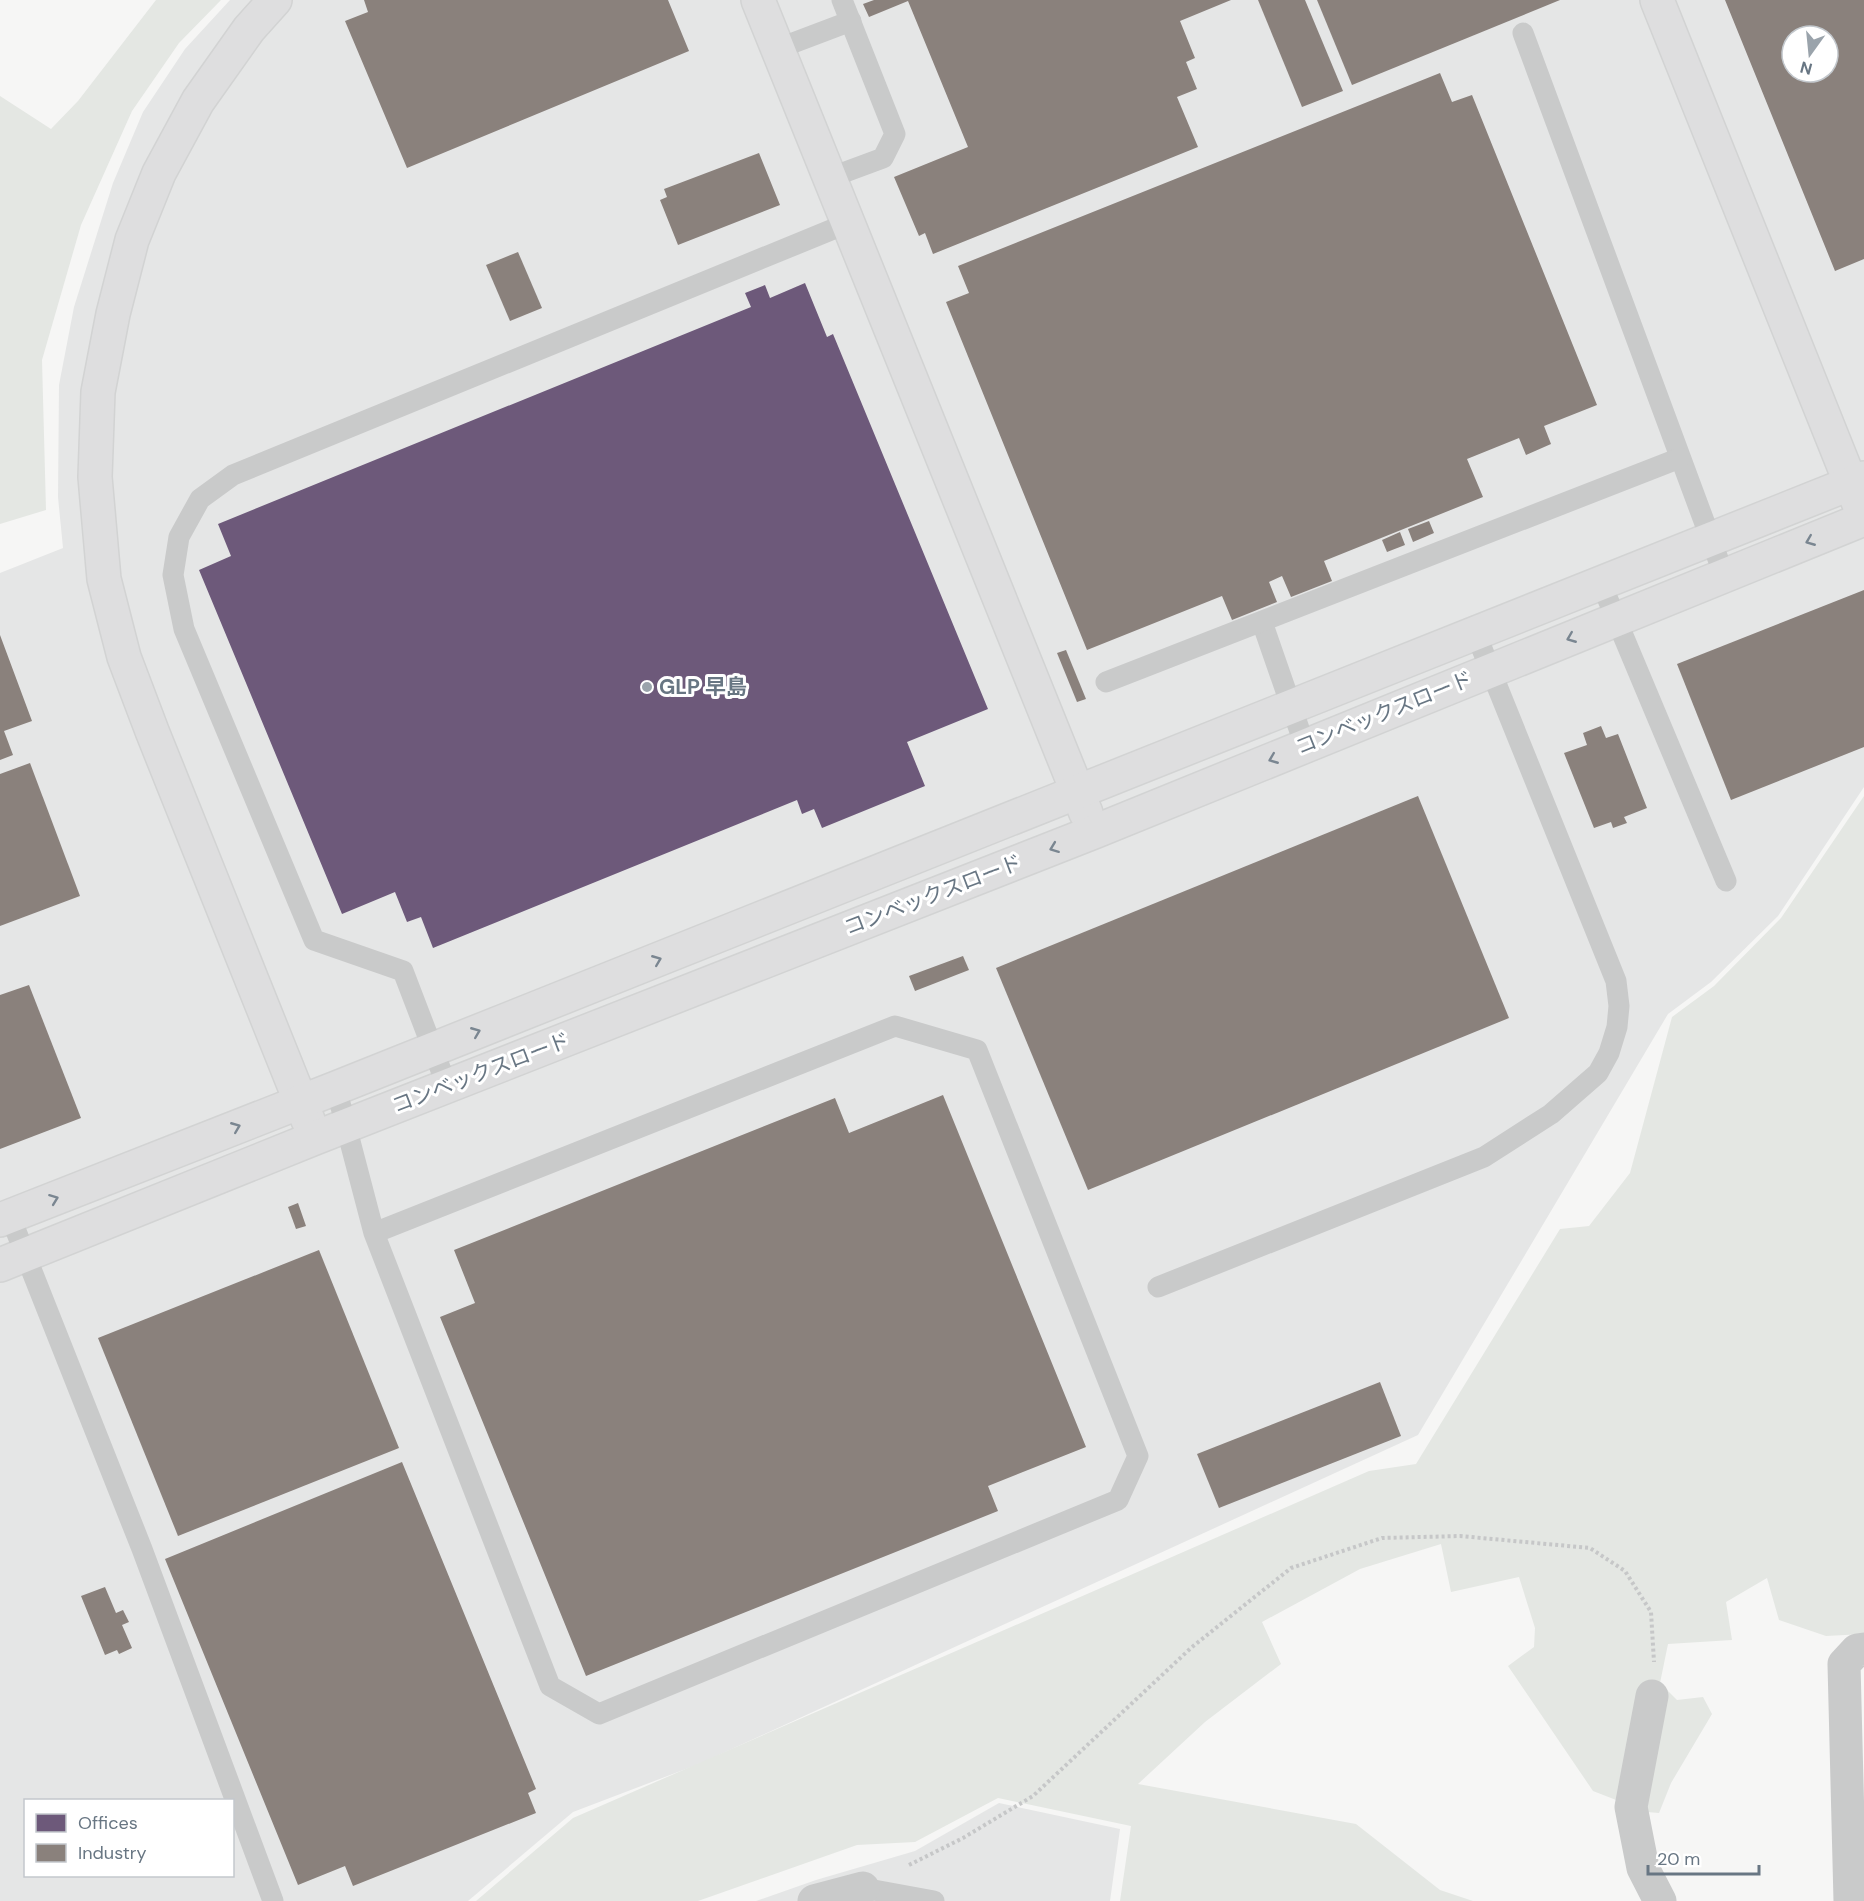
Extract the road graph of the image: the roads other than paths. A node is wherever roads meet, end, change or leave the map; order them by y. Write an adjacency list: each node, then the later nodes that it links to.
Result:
1 (276, 0): 29 (street)
2 (758, 0): 7 (street)
3 (842, 0): 5 (lane)
4 (1657, 0): 11 (street)
5 (851, 21): 7 (lane); 8 (lane)
6 (1523, 33): 10 (lane)
7 (777, 49): 8 (street)
8 (830, 178): 9 (street)
9 (848, 223): 23 (street); 26 (lane)
10 (1680, 458): 13 (lane); 17 (lane)
11 (1857, 481): 12 (street); 13 (street, コンベックスロード)
12 (1864, 518): 14 (street, コンベックスロード, one-way to 14)
13 (1710, 540): 14 (lane); 15 (street, コンベックスロード)
14 (1724, 575): 16 (street, コンベックスロード)
15 (1601, 583): 16 (lane); 18 (street, コンベックスロード)
16 (1616, 619): 19 (street, コンベックスロード, one-way to 19); 25 (lane)
17 (1262, 622): 20 (lane); 21 (lane)
18 (1476, 633): 19 (lane); 21 (street, コンベックスロード)
19 (1491, 670): 22 (street, コンベックスロード); 35 (lane)
20 (1106, 682)
21 (1292, 707): 22 (lane); 23 (street, コンベックスロード)
22 (1305, 746): 24 (street, コンベックスロード, one-way to 24)
23 (1077, 793): 24 (street); 26 (street, コンベックスロード, one-way to 23)
24 (1094, 832): 27 (street, コンベックスロード, one-way to 27)
25 (1726, 881)
26 (433, 1049): 27 (lane); 28 (street, コンベックスロード)
27 (447, 1086): 30 (street, コンベックスロード)
28 (336, 1088): 29 (street, コンベックスロード); 30 (lane)
29 (301, 1102): 31 (street); 32 (street, コンベックスロード, one-way to 29)
30 (346, 1126): 31 (street, コンベックスロード); 33 (lane)
31 (315, 1138): 34 (street, コンベックスロード)
32 (5, 1218): 34 (lane)
33 (374, 1233): 33 (lane)
34 (13, 1260): 39 (lane)
35 (1158, 1287)
36 (1864, 1649): 43 (street)
37 (1652, 1696): 42 (street)
38 (863, 1888): 40 (street); 41 (lane)
39 (273, 1901)
40 (814, 1901)
41 (934, 1901)
42 (1660, 1901)
43 (1850, 1901)

